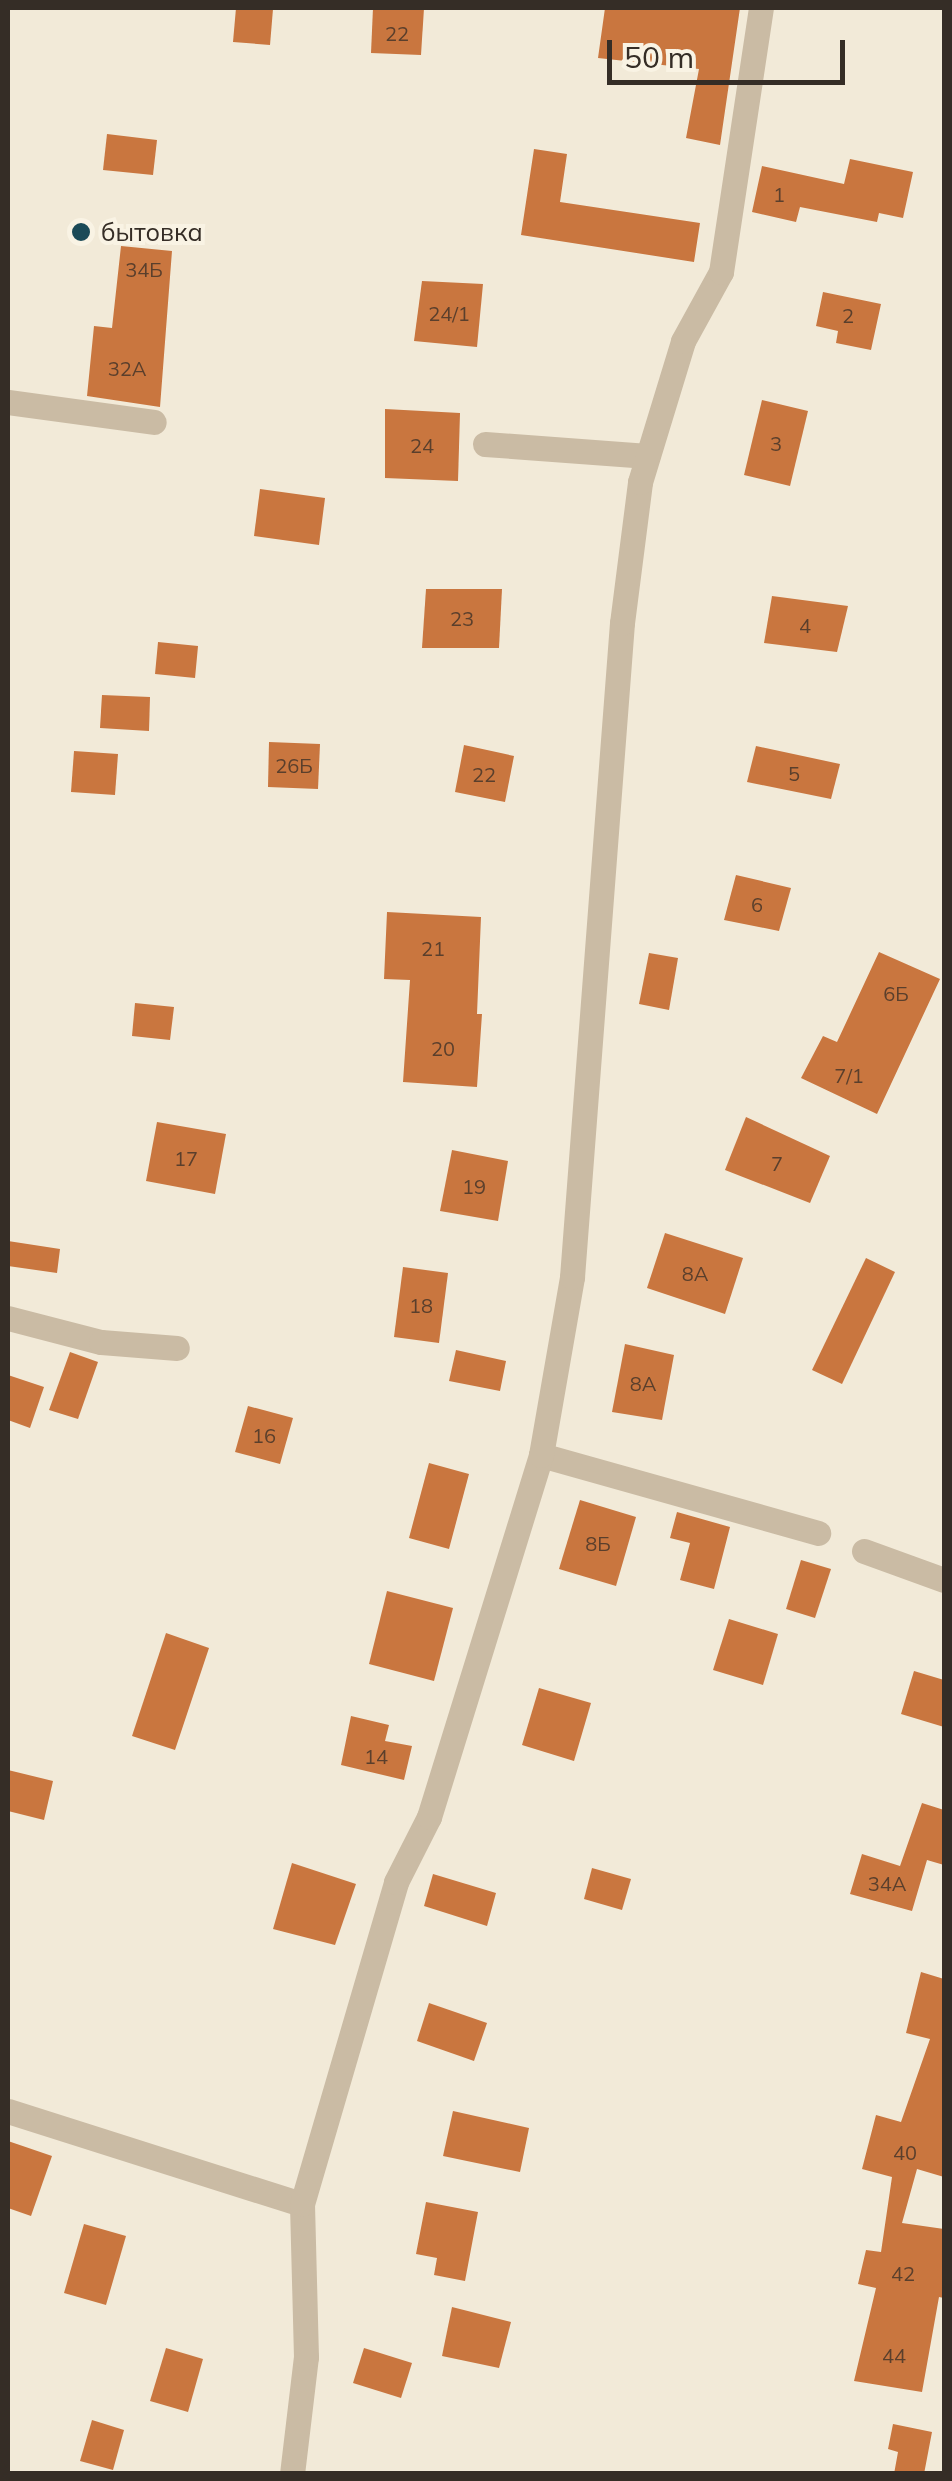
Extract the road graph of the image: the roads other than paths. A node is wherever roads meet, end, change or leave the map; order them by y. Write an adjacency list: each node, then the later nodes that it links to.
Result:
1 (761, 8): 5 (street)
2 (8, 402): 3 (street)
3 (154, 422)
4 (485, 444): 5 (street)
5 (648, 456): 8 (street)
6 (8, 1318): 7 (street)
7 (176, 1348)
8 (540, 1455): 9 (street); 13 (street)
9 (818, 1533)
10 (864, 1551): 11 (street)
11 (944, 1580)
12 (8, 2111): 13 (street)
13 (302, 2204): 14 (street)
14 (292, 2474)

